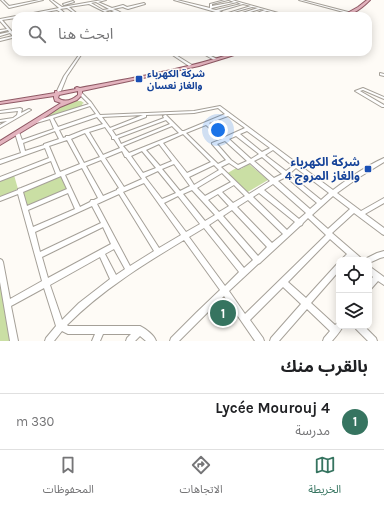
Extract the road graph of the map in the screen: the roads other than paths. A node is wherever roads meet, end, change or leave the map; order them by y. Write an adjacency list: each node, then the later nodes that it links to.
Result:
1 (2, 0): 21 (street)
2 (25, 0): 3 (street); 21 (street)
3 (30, 0)
4 (42, 0): 21 (street)
5 (61, 0): 6 (street); 15 (street)
6 (71, 0)
7 (88, 0): 8 (street)
8 (93, 0)
9 (105, 0): 17 (street)
10 (175, 0): 29 (street)
11 (227, 0): 29 (street)
12 (230, 0): 18 (street)
13 (300, 0): 43 (street)
14 (370, 0): 44 (main road)
15 (52, 1): 27 (street)
16 (79, 1): 22 (street)
17 (98, 1): 19 (street); 30 (street)
18 (237, 1): 20 (street); 24 (street); 29 (street)
19 (89, 3): 22 (street); 32 (street)
20 (248, 3): 24 (street); 25 (street)
21 (6, 4)
22 (83, 4): 26 (street)
23 (144, 4): 28 (street)
24 (243, 4): 25 (street); 34 (street)
25 (253, 6): 31 (street); 39 (street)
26 (66, 7): 27 (street); 38 (street)
27 (59, 8): 36 (street); 37 (street)
28 (128, 8): 30 (street); 33 (street)
29 (211, 8): 34 (street)
30 (111, 9): 32 (street); 33 (street)
31 (260, 9): 35 (street); 40 (street)
32 (104, 11)
33 (116, 11)
34 (216, 11)
35 (267, 11): 41 (street); 42 (street)
36 (39, 12)
37 (63, 12)
38 (73, 12)
39 (232, 12)
40 (249, 12)
41 (264, 12)
42 (271, 12)
43 (347, 12)
44 (352, 12)
45 (12, 18): 46 (street)
46 (1, 20): 48 (street)
47 (0, 23): 48 (street)
48 (4, 23): 49 (street)
49 (6, 26): 50 (street); 51 (street)
50 (0, 27)
51 (9, 29): 52 (street); 53 (street)
52 (0, 31)
53 (11, 32): 54 (street)
54 (0, 35)
55 (12, 37): 56 (street)
56 (0, 40)
57 (80, 56): 66 (street)
58 (175, 56): 63 (street)
59 (209, 56): 62 (street)
60 (224, 56): 62 (main road)
61 (228, 56): 65 (main road)
62 (215, 59): 63 (main road)
63 (190, 65): 64 (main road)
64 (72, 88): 65 (main road); 66 (main road)
65 (80, 91): 66 (main road); 68 (main road); 70 (street)
66 (58, 94): 68 (main road); 69 (main road); 69 (main road); 73 (main road)
67 (384, 98): 71 (street)
68 (71, 101): 70 (street); 73 (main road)
69 (0, 102)
70 (90, 104): 78 (street); 80 (street)
71 (384, 106)
72 (29, 110): 77 (street)
73 (52, 110): 84 (main road)
74 (0, 112): 77 (street)
75 (228, 114): 79 (street); 85 (street); 89 (street)
76 (150, 115): 78 (street); 79 (street); 88 (street)
77 (19, 116): 81 (street)
78 (99, 116): 83 (street); 88 (street)
79 (165, 116): 86 (street); 96 (street)
80 (50, 118): 84 (street); 90 (street)
81 (14, 119): 82 (street); 87 (street)
82 (0, 121)
83 (83, 121): 90 (street); 91 (street)
84 (33, 123): 93 (main road)
85 (206, 123): 92 (street); 97 (street)
86 (173, 124): 92 (street); 103 (street)
87 (0, 127)
88 (107, 127): 91 (street); 96 (street)
89 (247, 129): 94 (street); 104 (street)
90 (56, 130): 98 (street); 99 (street)
91 (88, 130): 95 (street); 109 (street)
92 (182, 132): 100 (street); 116 (street)
93 (17, 133): 99 (street); 101 (main road)
94 (237, 134): 97 (street); 107 (street)
95 (68, 137): 98 (street); 117 (street)
96 (114, 138): 103 (street)
97 (226, 139): 112 (street); 113 (street)
98 (62, 140): 102 (street)
99 (20, 142): 106 (street)
100 (160, 142): 105 (street); 115 (street)
101 (0, 143)
102 (46, 146): 106 (street); 110 (street)
103 (121, 147): 108 (street); 109 (street)
104 (273, 148): 107 (street); 118 (street)
105 (143, 149): 108 (street); 119 (street)
106 (24, 154): 114 (street)
107 (263, 154): 113 (street); 122 (street)
108 (127, 156): 124 (street)
109 (102, 157): 117 (street); 131 (street)
110 (52, 159): 121 (street); 125 (street)
111 (384, 160): 134 (street)
112 (229, 161): 113 (street); 116 (street)
113 (251, 161): 126 (street)
114 (0, 162)
115 (174, 162): 119 (street); 123 (street)
116 (216, 164): 120 (street); 123 (street)
117 (83, 165): 121 (street); 138 (street)
118 (296, 166): 122 (street); 134 (street)
119 (159, 169): 124 (street); 135 (street)
120 (222, 171): 127 (street); 128 (street)
121 (61, 174): 129 (street); 130 (street)
122 (286, 174): 126 (street); 143 (street)
123 (186, 176): 128 (street)
124 (143, 178): 131 (street); 141 (street)
125 (0, 179)
126 (273, 181): 133 (street); 149 (street)
127 (234, 183): 132 (street); 136 (street)
128 (193, 187): 135 (street); 139 (street)
129 (20, 190): 137 (street); 146 (street)
130 (70, 190): 146 (street); 147 (street)
131 (121, 190): 138 (street); 162 (street)
132 (218, 190): 139 (street); 144 (street)
133 (260, 190): 136 (street); 152 (street)
134 (333, 193): 143 (street); 148 (street)
135 (178, 194): 141 (street); 154 (street)
136 (249, 197): 144 (street); 157 (street)
137 (0, 198)
138 (101, 198): 140 (street)
139 (204, 199): 151 (street)
140 (93, 202): 147 (street); 153 (street)
141 (161, 202): 159 (street)
142 (381, 202): 145 (street); 150 (street)
143 (321, 203): 149 (street)
144 (233, 207): 151 (street); 161 (street)
145 (384, 207)
146 (25, 209): 155 (street)
147 (78, 209): 155 (street)
148 (354, 209): 150 (street); 158 (street)
149 (309, 214): 152 (street); 158 (street)
150 (361, 214): 156 (street)
151 (220, 216): 154 (street); 170 (street)
152 (300, 223): 157 (street)
153 (104, 224): 160 (street); 166 (street)
154 (204, 225): 159 (street); 175 (street)
155 (32, 231): 166 (street)
156 (384, 232)
157 (287, 234): 161 (street)
158 (329, 234): 164 (street); 178 (street)
159 (185, 236): 162 (street); 182 (street)
160 (115, 245): 163 (street); 173 (street)
161 (272, 248): 170 (street)
162 (158, 252): 173 (street)
163 (101, 253): 177 (street); 180 (street)
164 (352, 254): 167 (street); 168 (street)
165 (384, 254): 169 (street)
166 (38, 256): 180 (street)
167 (348, 257)
168 (356, 257)
169 (372, 258)
170 (258, 261): 175 (street)
171 (0, 262): 183 (street)
172 (336, 269): 184 (street)
173 (129, 271): 177 (street)
174 (372, 271): 176 (street)
175 (244, 273): 182 (street)
176 (378, 276): 179 (street); 181 (street)
177 (115, 281): 186 (street)
178 (283, 282): 184 (street); 185 (street)
179 (384, 282)
180 (46, 283): 183 (street); 186 (street)
181 (372, 283)
182 (224, 290): 185 (street); 197 (street)
183 (8, 304): 192 (street)
184 (307, 304): 187 (street); 199 (street)
185 (245, 319): 198 (street)
186 (60, 326): 190 (street); 193 (street)
187 (336, 327)
188 (336, 329): 200 (street)
189 (362, 329): 201 (street)
190 (102, 330): 191 (street); 194 (street)
191 (140, 330): 195 (street); 196 (street)
192 (14, 341)
193 (49, 341)
194 (96, 341)
195 (130, 341)
196 (152, 341)
197 (174, 341)
198 (260, 341)
199 (274, 341)
200 (327, 341)
201 (373, 341)

